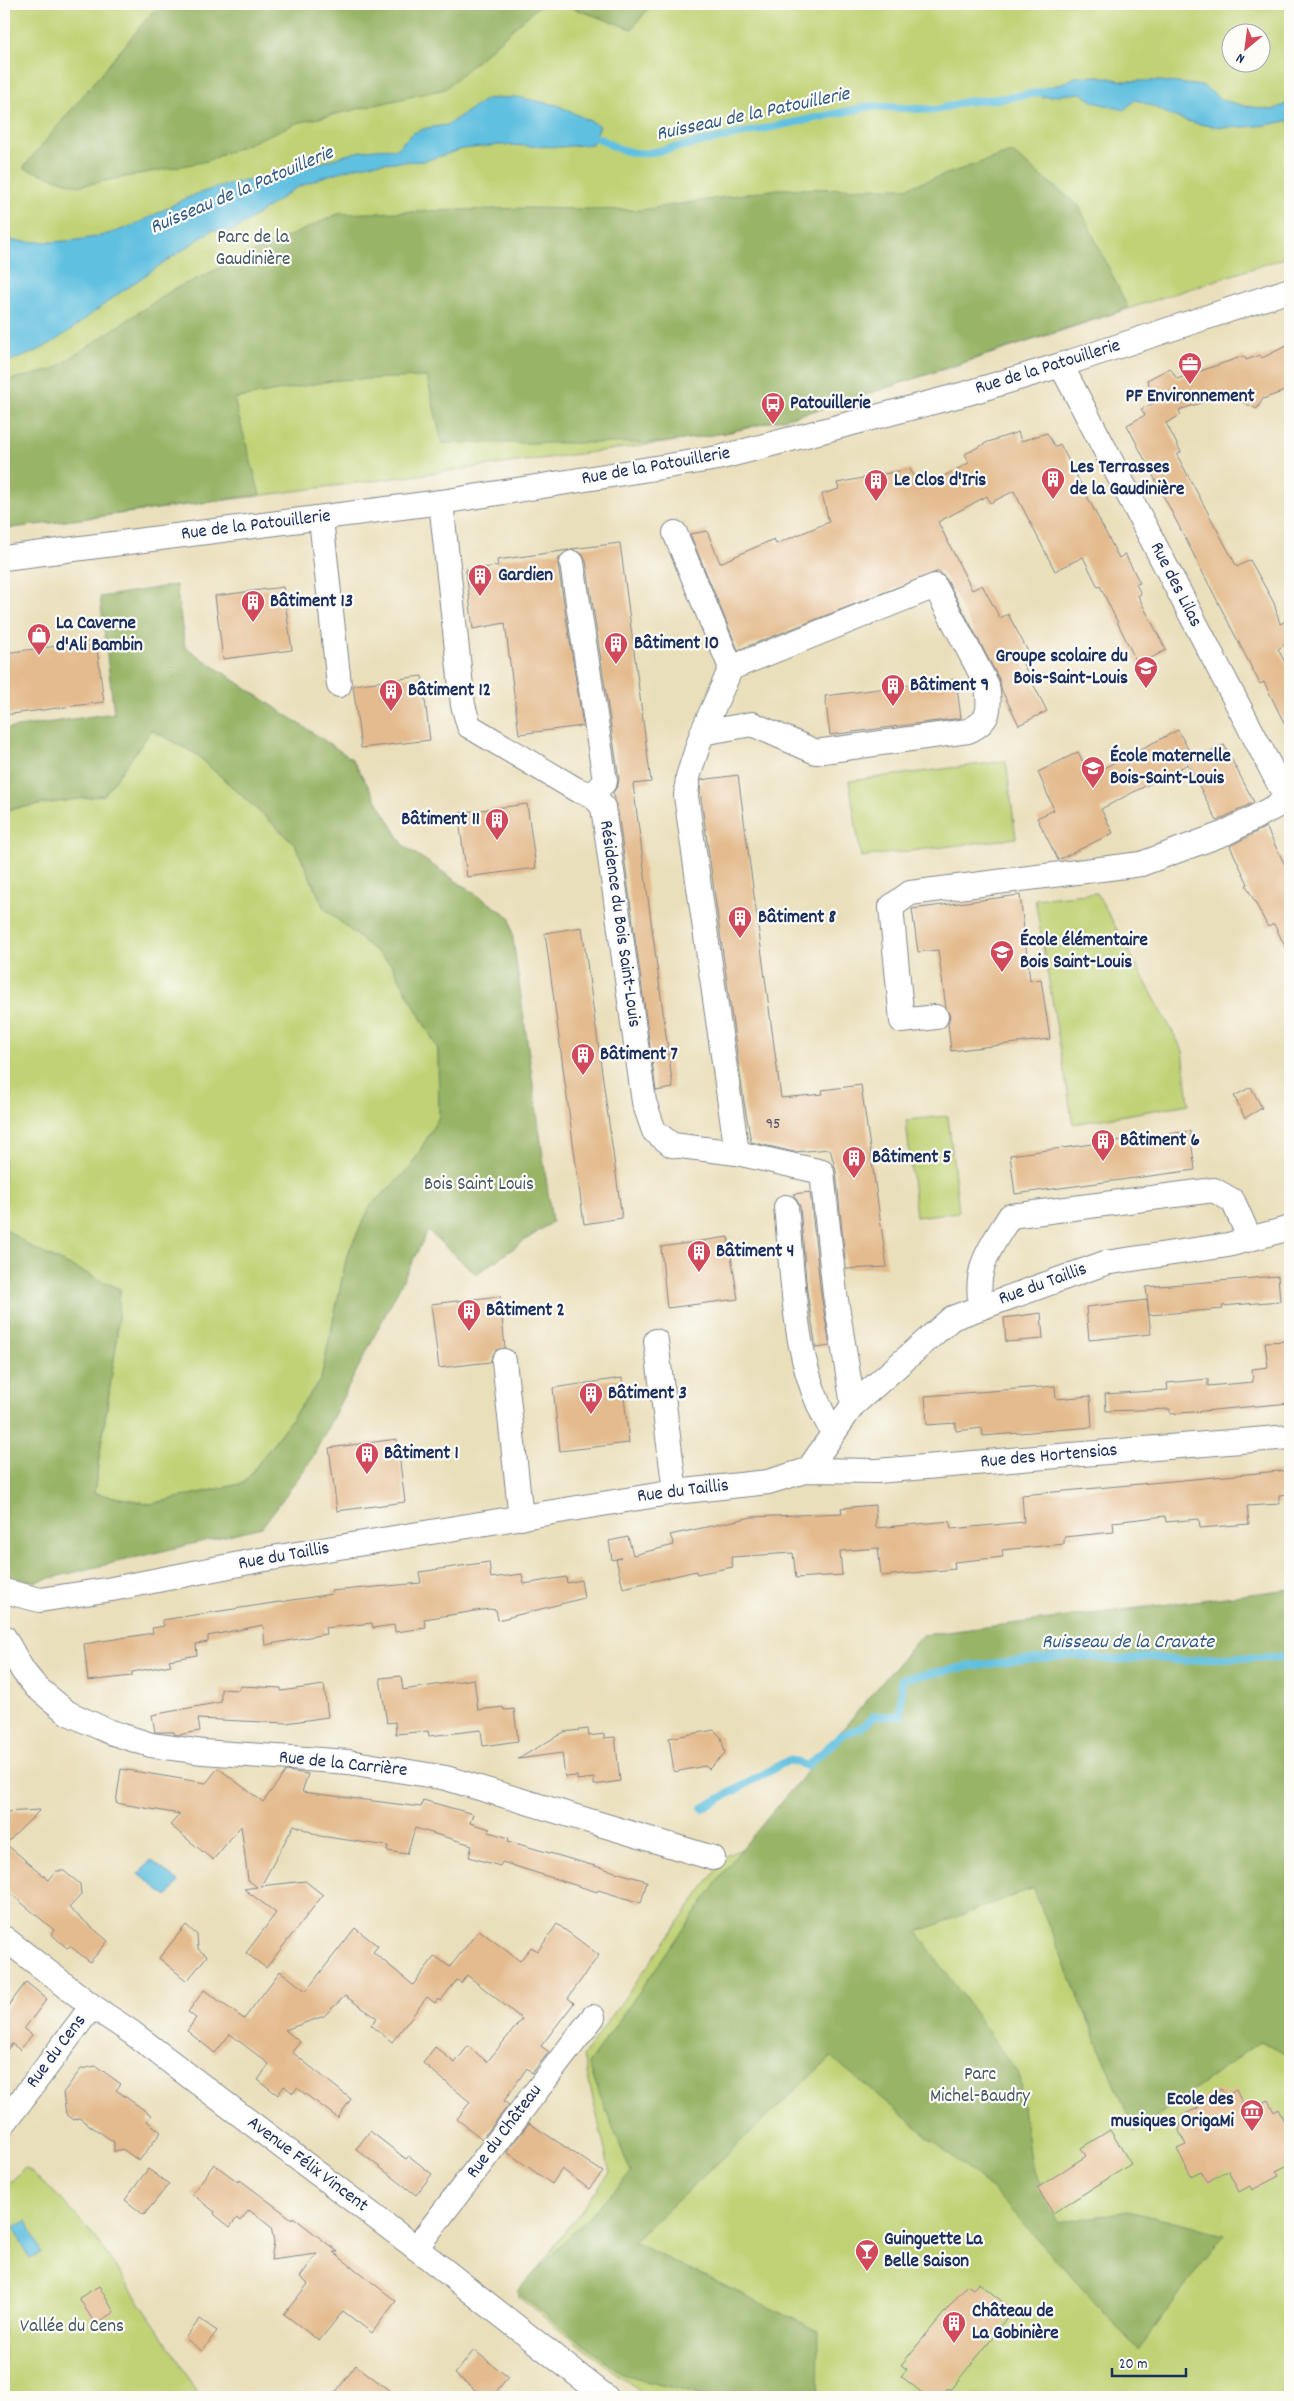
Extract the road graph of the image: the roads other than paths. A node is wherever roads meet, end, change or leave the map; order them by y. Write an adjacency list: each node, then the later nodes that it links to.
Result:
1 (1290, 290): 2 (street, Rue de la Patouillerie)
2 (1062, 365): 3 (street, Rue de la Patouillerie); 12 (street, Rue des Lilas)
3 (441, 502): 4 (street, Rue de la Patouillerie); 11 (street, Résidence du Bois Saint-Louis)
4 (321, 519): 6 (street, Rue de la Patouillerie); 9 (street)
5 (675, 533): 8 (street)
6 (4, 558)
7 (572, 563): 11 (street)
8 (730, 668): 10 (street); 10 (street)
9 (339, 685)
10 (702, 733): 14 (street)
11 (592, 795): 14 (street, Résidence du Bois Saint-Louis)
12 (1289, 802): 13 (street)
13 (936, 1018)
14 (737, 1153): 21 (street, Résidence du Bois Saint-Louis)
15 (786, 1207): 22 (street)
16 (1290, 1228): 17 (street, Rue du Taillis)
17 (1247, 1240): 18 (street, Rue du Taillis); 18 (street)
18 (981, 1307): 21 (street, Rue du Taillis)
19 (656, 1340): 25 (street)
20 (504, 1361): 26 (street)
21 (853, 1404): 22 (street, Rue du Taillis)
22 (833, 1432): 24 (street, Rue du Taillis)
23 (1290, 1437): 24 (street, Rue des Hortensias)
24 (808, 1470): 25 (street, Rue du Taillis)
25 (675, 1492): 26 (street, Rue du Taillis)
26 (521, 1518): 27 (street, Rue du Taillis)
27 (4, 1591)
28 (4, 1637): 29 (street, Rue de la Carrière)
29 (713, 1858)
30 (4, 1938): 31 (street, Avenue Félix Vincent)
31 (92, 2006): 33 (street, Rue du Cens); 34 (street, Avenue Félix Vincent)
32 (593, 2017): 34 (street, Rue du Château)
33 (4, 2122)
34 (416, 2248): 35 (street, Avenue Félix Vincent)
35 (606, 2397)

